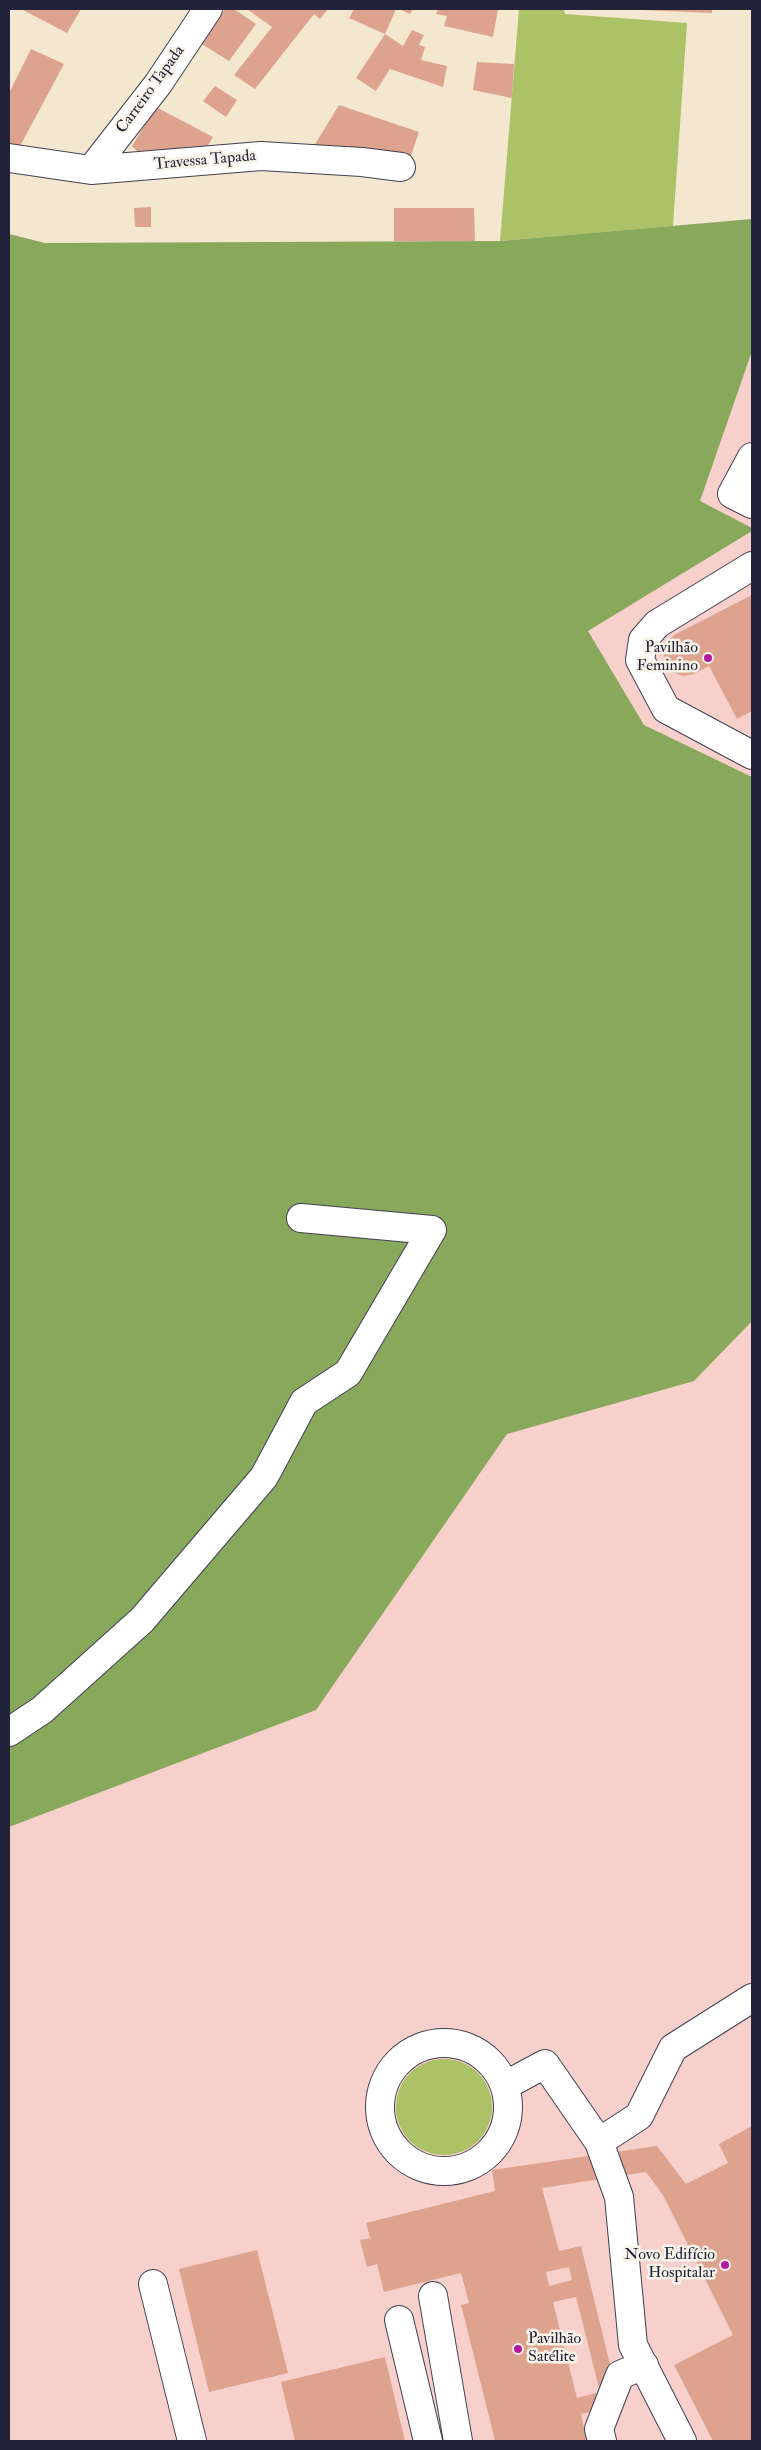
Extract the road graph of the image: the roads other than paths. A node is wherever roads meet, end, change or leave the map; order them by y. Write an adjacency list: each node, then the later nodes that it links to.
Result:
1 (208, 9): 4 (street, Carreiro Tapada)
2 (9, 158): 4 (street, Travessa Tapada)
3 (401, 167): 4 (street, Travessa Tapada)
4 (92, 170)
5 (752, 457): 6 (street)
6 (752, 504)
7 (752, 566): 8 (street)
8 (752, 755)
9 (301, 1218): 10 (street)
10 (9, 1732)
11 (752, 1998): 13 (street)
12 (506, 2085): 12 (street); 13 (street)
13 (599, 2142): 17 (street)
14 (153, 2284): 18 (street)
15 (433, 2296): 20 (street)
16 (399, 2320): 19 (street)
17 (644, 2366): 21 (street); 22 (street)
18 (192, 2441)
19 (428, 2441)
20 (458, 2441)
21 (602, 2441)
22 (682, 2441)

